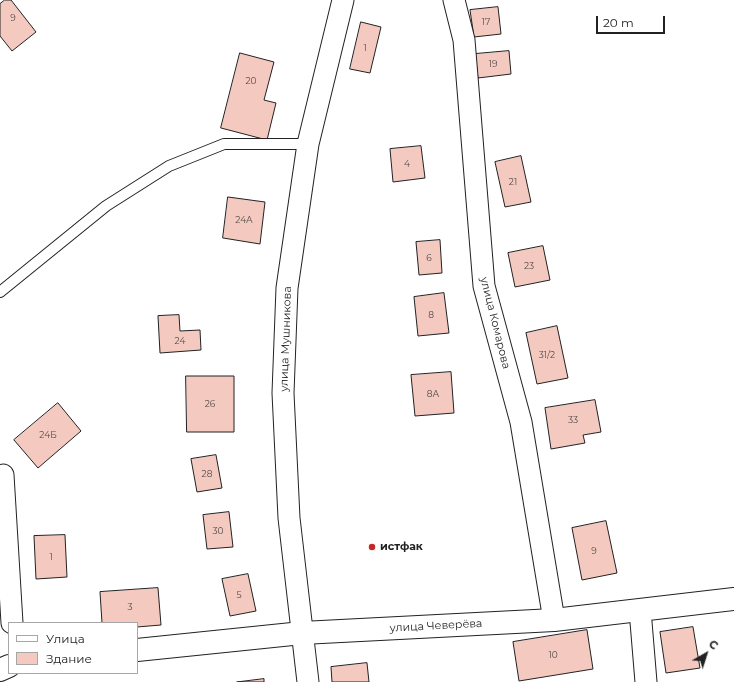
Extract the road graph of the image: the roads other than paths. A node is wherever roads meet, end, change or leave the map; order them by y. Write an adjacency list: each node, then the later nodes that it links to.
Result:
1 (343, 0): 3 (street, улица Мушникова)
2 (454, 0): 8 (street, улица Комарова)
3 (308, 144): 4 (lane); 10 (street, улица Мушникова)
4 (0, 292)
5 (0, 476): 9 (street)
6 (734, 599): 7 (street, улица Чеверёва)
7 (640, 610): 8 (street, улица Чеверёва); 13 (street)
8 (554, 620): 10 (street, улица Чеверёва)
9 (12, 622)
10 (302, 633): 11 (street, улица Чеверёва); 12 (street, улица Мушникова)
11 (138, 650)
12 (308, 682)
13 (646, 682)

